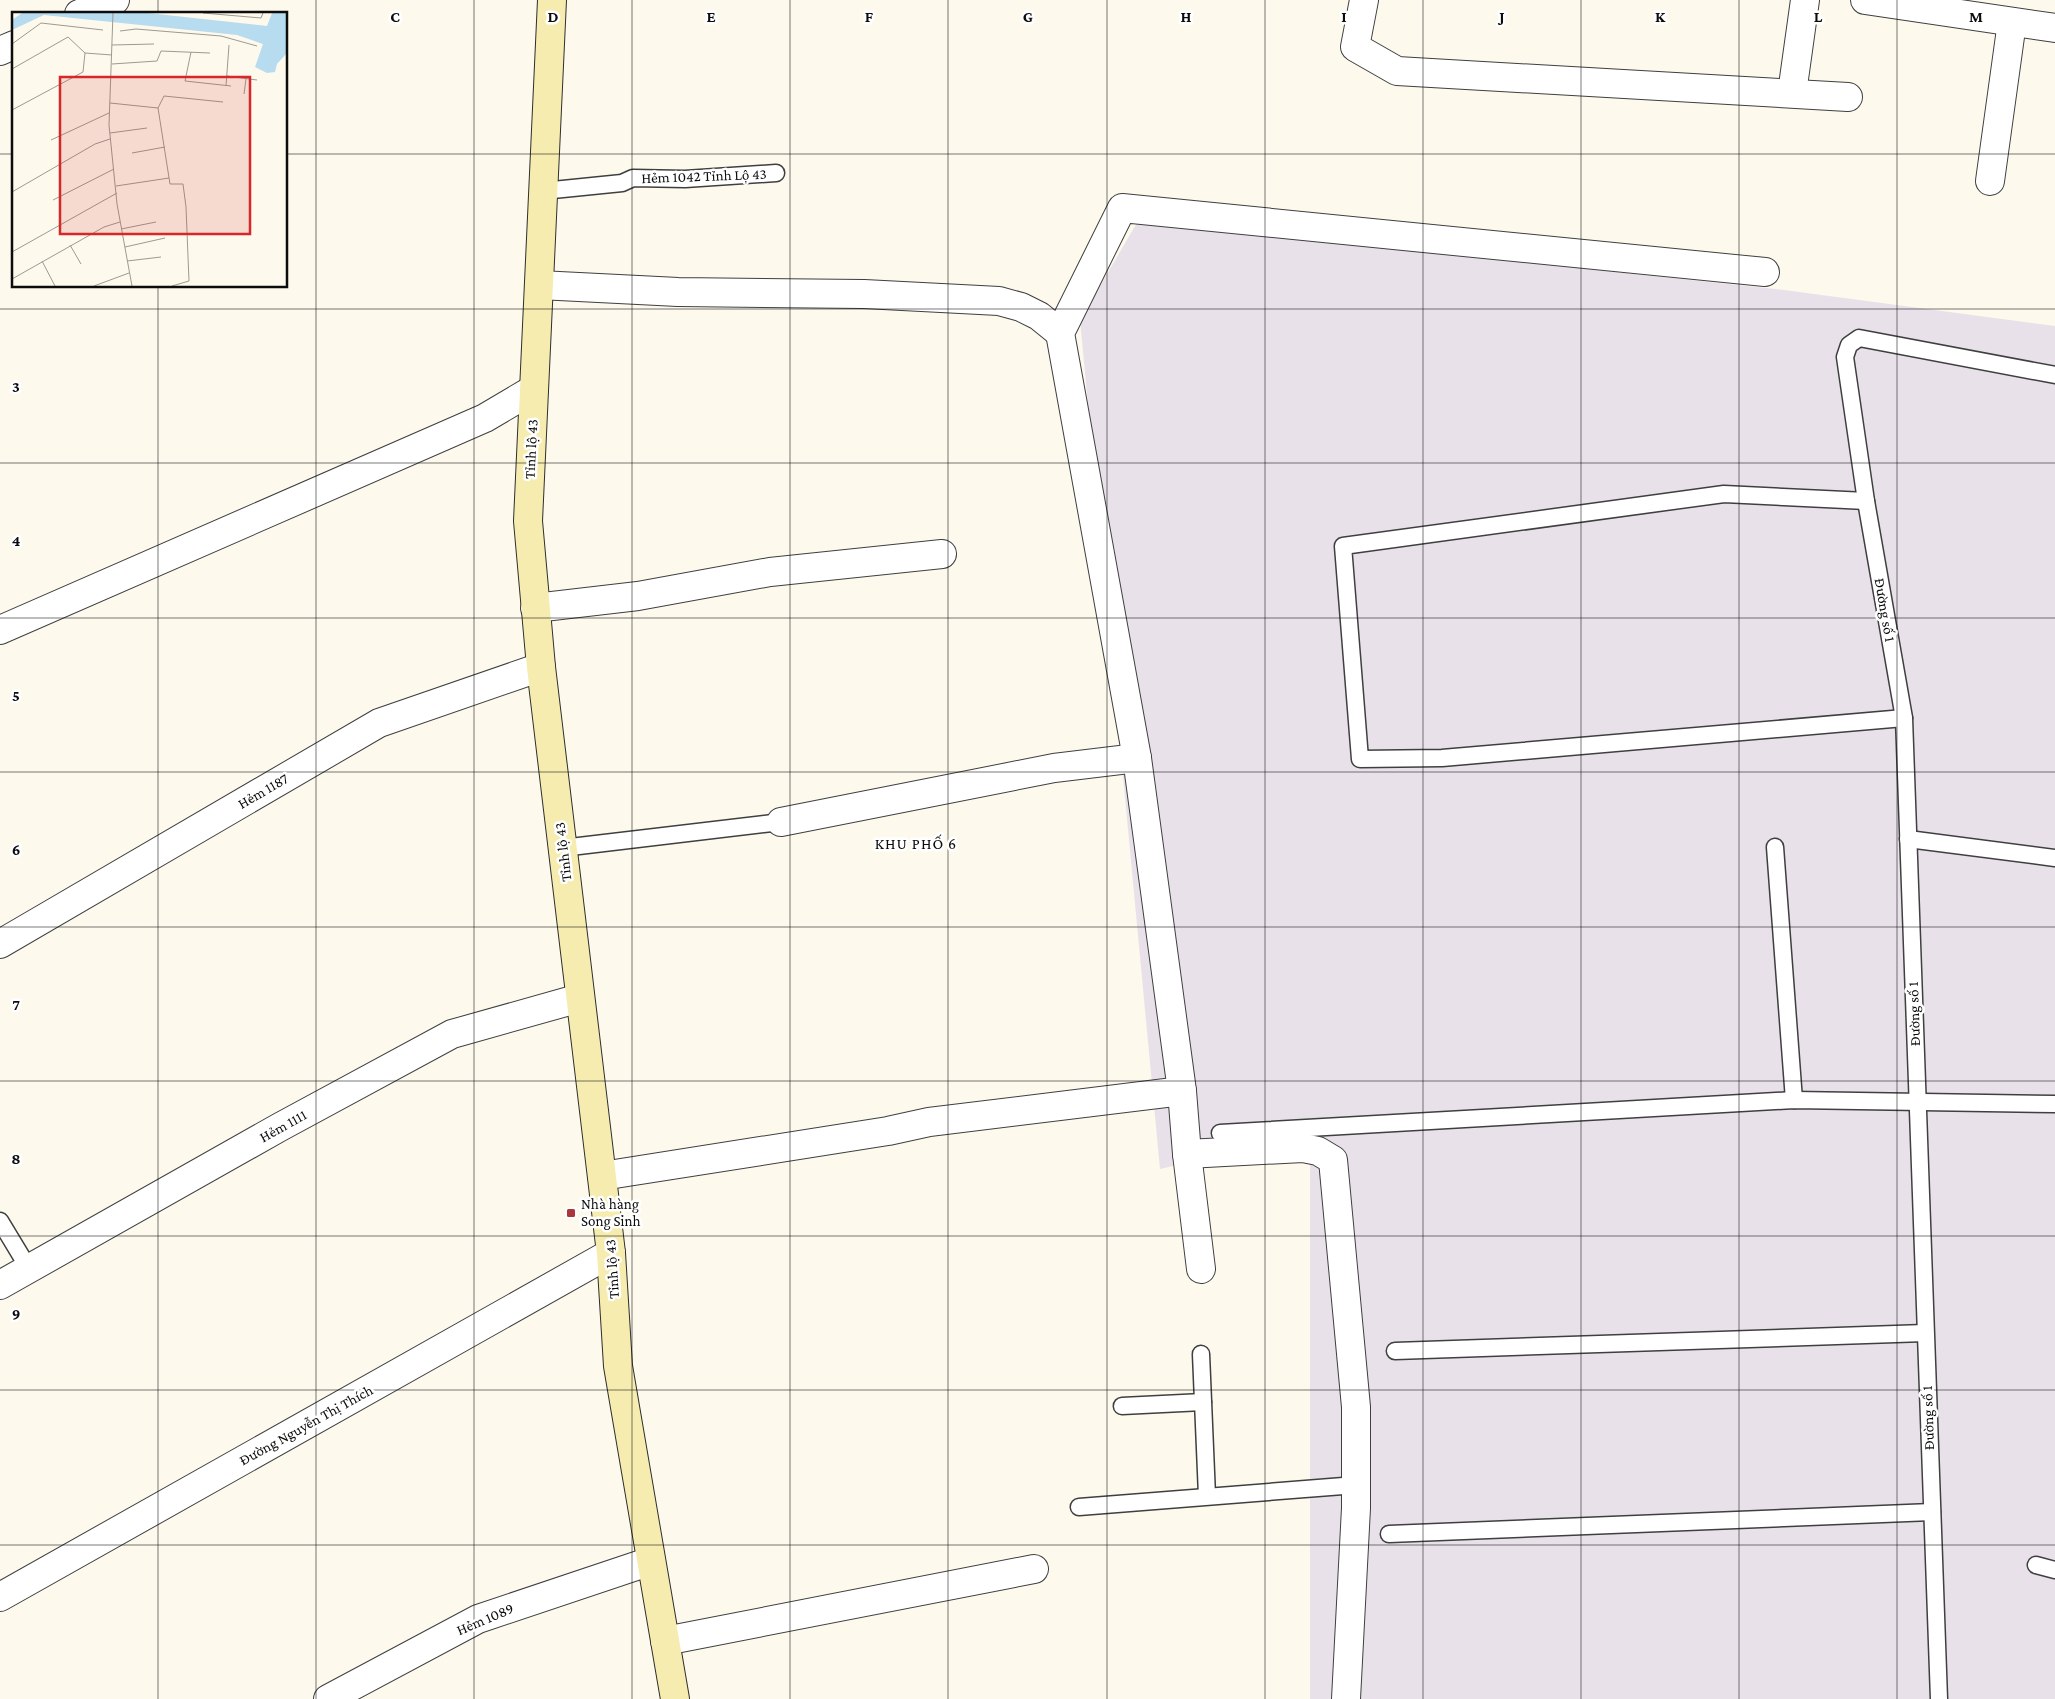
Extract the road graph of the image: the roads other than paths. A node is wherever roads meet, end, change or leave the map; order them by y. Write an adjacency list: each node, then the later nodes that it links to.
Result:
1 (115, 0): 6 (street)
2 (552, 0): 15 (main road, Tỉnh lộ 43)
3 (1364, 0): 11 (street)
4 (1805, 0): 11 (street)
5 (1865, 0): 7 (street)
6 (84, 12)
7 (2012, 22): 8 (street); 14 (street)
8 (2055, 28)
9 (12, 46): 10 (street)
10 (0, 51)
11 (1792, 93): 12 (street)
12 (1848, 97)
13 (776, 173): 15 (lane, Hẻm 1042 Tỉnh Lộ 43)
14 (1990, 181)
15 (543, 191): 17 (main road, Tỉnh lộ 43)
16 (1764, 272): 18 (street)
17 (539, 285): 18 (street); 20 (main road, Tỉnh lộ 43)
18 (1060, 333): 27 (street)
19 (2055, 375): 21 (lane, Đường số 1)
20 (534, 389): 23 (main road, Tỉnh lộ 43); 24 (street)
21 (1866, 501): 26 (lane, Đường số 1); 26 (lane)
22 (942, 554): 23 (street)
23 (535, 608): 25 (main road, Tỉnh lộ 43)
24 (0, 630)
25 (541, 667): 31 (main road, Tỉnh lộ 43); 33 (street, Hẻm 1187)
26 (1904, 718): 29 (lane, Đường số 1)
27 (1137, 758): 28 (street); 35 (street)
28 (781, 822): 31 (lane)
29 (1908, 838): 32 (lane); 37 (lane, Đường số 1)
30 (1775, 847): 36 (lane)
31 (562, 848): 34 (main road, Tỉnh lộ 43)
32 (2055, 858)
33 (0, 944)
34 (580, 998): 41 (main road, Tỉnh lộ 43); 44 (street, Hẻm 1111)
35 (1182, 1091): 40 (street); 41 (street)
36 (1794, 1100): 37 (lane); 39 (lane)
37 (1918, 1101): 38 (lane); 47 (lane, Đường số 1)
38 (2055, 1104)
39 (1220, 1133)
40 (1187, 1154): 45 (street); 52 (street)
41 (602, 1176): 43 (main road, Tỉnh lộ 43)
42 (0, 1221): 44 (lane)
43 (611, 1254): 57 (main road, Tỉnh lộ 43); 61 (street, Đường Nguyễn Thị Thích)
44 (29, 1269): 46 (street, Hẻm 1111)
45 (1201, 1269)
46 (0, 1285)
47 (1925, 1333): 48 (lane); 55 (lane, Đường số 1)
48 (1395, 1351)
49 (1201, 1354): 50 (lane)
50 (1202, 1402): 51 (lane); 53 (lane)
51 (1122, 1406)
52 (1356, 1485): 53 (lane); 65 (street)
53 (1207, 1496): 54 (lane)
54 (1079, 1507)
55 (1932, 1512): 56 (lane); 66 (lane, Đường số 1)
56 (1389, 1534)
57 (651, 1561): 62 (main road, Tỉnh lộ 43); 63 (street, Hẻm 1089)
58 (2036, 1565): 60 (lane)
59 (1034, 1569): 62 (street)
60 (2055, 1570)
61 (0, 1597)
62 (665, 1641): 64 (main road, Tỉnh lộ 43)
63 (328, 1699)
64 (675, 1699)
65 (1346, 1699)
66 (1939, 1699)

